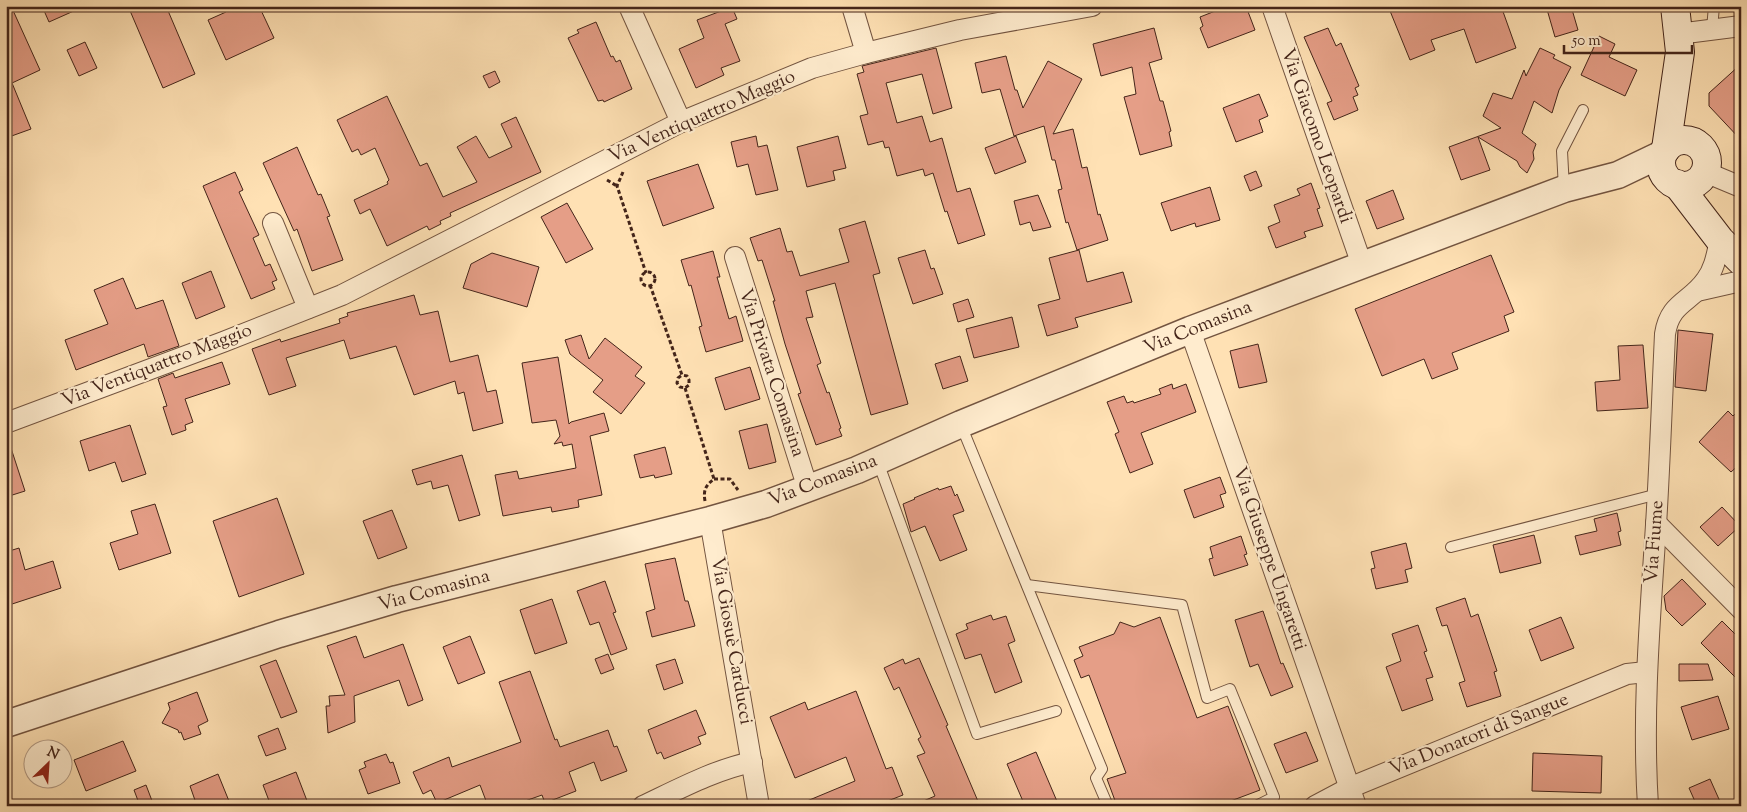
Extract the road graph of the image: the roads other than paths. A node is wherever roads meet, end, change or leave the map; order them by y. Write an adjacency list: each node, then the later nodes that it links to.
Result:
1 (629, 6): 13 (street)
2 (852, 6): 11 (street)
3 (1092, 6): 7 (street, Via Ventiquattro Maggio)
4 (1272, 6): 21 (street, Via Giacomo Leopardi)
5 (1675, 6): 10 (main road)
6 (1714, 6): 9 (lane)
7 (1054, 9): 11 (street, Via Ventiquattro Maggio)
8 (1741, 26): 9 (street)
9 (1712, 29): 10 (street)
10 (1679, 43): 14 (main road); 14 (main road)
11 (866, 53): 13 (street, Via Ventiquattro Maggio)
12 (1584, 110): 16 (lane)
13 (681, 122): 24 (street, Via Ventiquattro Maggio)
14 (1679, 169): 15 (street); 16 (street, Via Comasina); 18 (main road)
15 (1741, 187)
16 (1564, 189): 21 (street, Via Comasina)
17 (273, 223): 24 (street)
18 (1714, 232): 20 (main road); 23 (street, Via Fiume)
19 (735, 257): 29 (street, Via Privata Comasina)
20 (1741, 261)
21 (1362, 265): 25 (street, Via Comasina)
22 (1741, 281): 23 (street, Via Fiume)
23 (1697, 291): 30 (street, Via Fiume)
24 (308, 308): 26 (street, Via Ventiquattro Maggio)
25 (1190, 330): 27 (street, Via Comasina); 40 (street, Via Giuseppe Ungaretti)
26 (6, 423)
27 (961, 424): 28 (street, Via Comasina); 34 (lane)
28 (877, 461): 29 (street, Via Comasina); 37 (lane)
29 (808, 489): 31 (street, Via Comasina)
30 (1658, 494): 32 (street, Via Fiume); 33 (lane)
31 (708, 512): 38 (street, Via Comasina); 39 (street, Via Giosuè Carducci)
32 (1656, 523): 35 (street); 36 (street, Via Fiume)
33 (1451, 547)
34 (1026, 585): 43 (lane); 44 (lane)
35 (1741, 609)
36 (1646, 672): 40 (street, Via Donatori di Sangue); 46 (street, Via Fiume)
37 (1056, 711)
38 (6, 724)
39 (752, 762): 41 (street); 42 (street, Via Giosuè Carducci)
40 (1353, 797): 45 (street, Via Donatori di Sangue)
41 (643, 806)
42 (759, 806)
43 (1108, 806)
44 (1256, 806)
45 (1315, 806)
46 (1648, 806)

